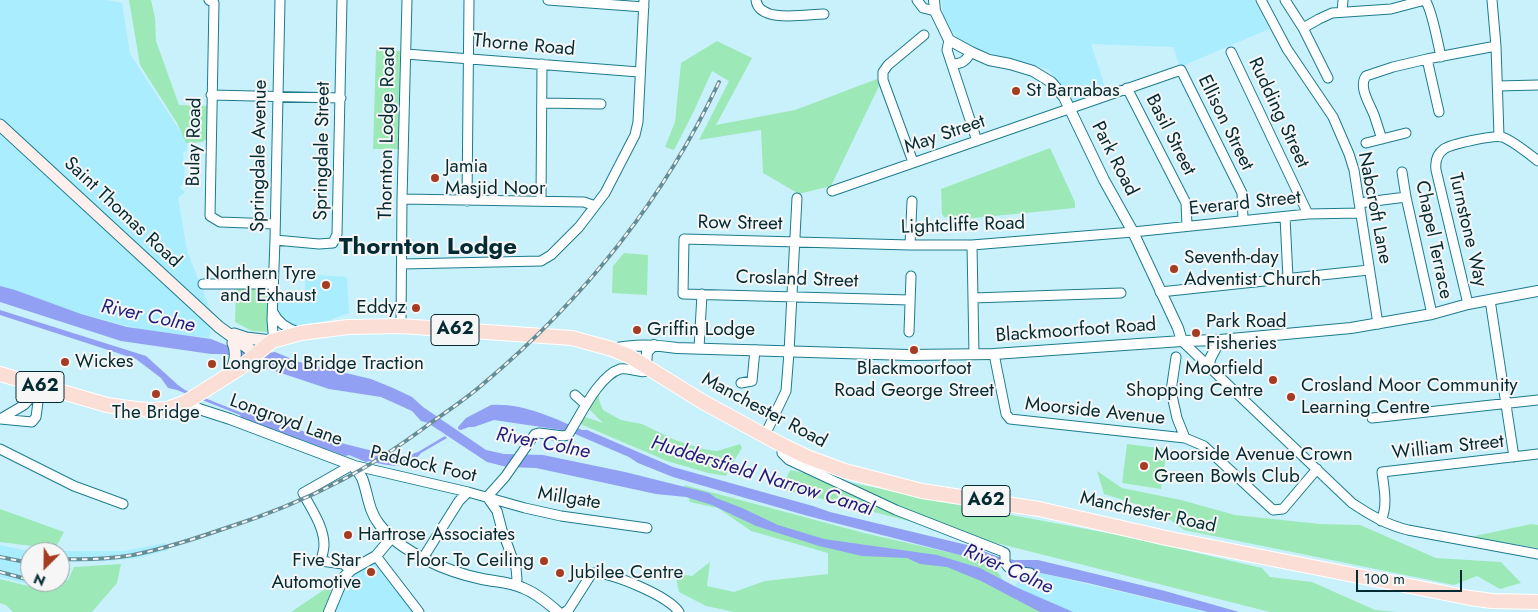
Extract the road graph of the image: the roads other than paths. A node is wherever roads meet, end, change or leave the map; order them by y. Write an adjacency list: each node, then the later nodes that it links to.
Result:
1 (280, 0): 38 (street, Springdale Avenue)
2 (342, 0): 39 (street, Springdale Street)
3 (407, 0): 25 (street, Thornton Lodge Road)
4 (470, 0): 27 (street)
5 (548, 0): 15 (street)
6 (756, 0): 18 (street)
7 (916, 0): 16 (street)
8 (934, 0): 16 (street)
9 (1261, 0): 60 (street, Nabcroft Lane)
10 (1285, 0): 19 (street)
11 (1342, 0): 17 (street)
12 (1425, 0): 17 (street); 26 (street)
13 (1492, 0): 22 (street)
14 (212, 1): 37 (street, Bulay Road)
15 (644, 3): 32 (street)
16 (935, 12): 21 (street)
17 (1342, 12): 19 (street)
18 (824, 14)
19 (1303, 28): 33 (street)
20 (924, 35): 51 (street)
21 (950, 40): 23 (street, Park Road); 30 (street)
22 (1496, 46): 26 (street); 35 (street)
23 (970, 52): 30 (street); 42 (street, Park Road)
24 (1231, 52): 63 (street, Rudding Street)
25 (406, 54): 27 (street, Thorne Road); 56 (street, Thornton Lodge Road)
26 (1441, 57): 28 (street)
27 (468, 58): 29 (street, Thorne Road); 58 (street)
28 (1427, 59): 43 (street); 47 (street)
29 (542, 64): 32 (street, Thorne Road); 40 (street)
30 (952, 64): 48 (street)
31 (1181, 70): 36 (street, May Street); 65 (street, Ellison Street)
32 (640, 72): 61 (street)
33 (1328, 78)
34 (1538, 85): 35 (street)
35 (1498, 86): 46 (street)
36 (1127, 88): 42 (street, May Street); 67 (street, Basil Street)
37 (211, 95): 38 (street); 66 (street, Bulay Road)
38 (277, 97): 39 (street); 66 (street, Springdale Avenue)
39 (341, 98): 69 (street, Springdale Street)
40 (542, 103): 41 (street); 57 (street)
41 (601, 104)
42 (1069, 109): 48 (street, May Street); 68 (street, Park Road)
43 (1439, 112)
44 (0, 125): 93 (main road, Saint Thomas Road)
45 (1406, 133): 47 (street)
46 (1499, 136): 50 (street); 88 (street, Turnstone Way)
47 (1382, 139): 49 (street)
48 (977, 141): 51 (street, May Street)
49 (1366, 143)
50 (1538, 161)
51 (913, 162): 53 (street, May Street)
52 (1402, 172): 55 (street, Chapel Terrace)
53 (832, 191)
54 (797, 198): 70 (street)
55 (1406, 198): 60 (street); 90 (street, Chapel Terrace)
56 (402, 199): 58 (street); 73 (street, Thornton Lodge Road)
57 (541, 200): 58 (street); 61 (street)
58 (467, 201)
59 (912, 202): 71 (street)
60 (1359, 202): 62 (street, Nabcroft Lane)
61 (595, 206): 73 (street)
62 (1361, 213): 63 (street, Everard Street); 74 (street, Nabcroft Lane)
63 (1308, 214): 64 (street, Everard Street)
64 (1285, 217): 65 (street, Everard Street); 76 (street)
65 (1243, 220): 67 (street, Everard Street)
66 (275, 224): 69 (street, Springdale Avenue)
67 (1187, 226): 68 (street, Everard Street)
68 (1133, 232): 72 (street, Lightcliffe Road); 80 (street, Park Road)
69 (275, 240): 78 (street, Springdale Avenue)
70 (795, 242): 71 (street, Lightcliffe Road); 82 (street, Row Street); 84 (street)
71 (910, 245): 72 (street, Lightcliffe Road)
72 (972, 245): 85 (street)
73 (402, 264): 92 (street, Thornton Lodge Road)
74 (1369, 270): 76 (street); 91 (street, Nabcroft Lane)
75 (911, 276): 86 (street)
76 (1288, 278): 80 (street)
77 (203, 284): 78 (street)
78 (273, 284): 89 (street, Springdale Avenue)
79 (1538, 291): 87 (street, Blackmoorfoot Road)
80 (1160, 292): 97 (street, Park Road)
81 (1121, 293): 85 (street)
82 (683, 294): 83 (street, Crosland Street)
83 (702, 294): 84 (street, Crosland Street); 99 (street)
84 (792, 297): 86 (street, Crosland Street); 103 (street)
85 (973, 298): 104 (street)
86 (910, 300): 94 (street)
87 (1490, 300): 88 (street, Blackmoorfoot Road); 115 (street)
88 (1468, 304): 90 (street, Blackmoorfoot Road)
89 (272, 312): 95 (street); 102 (street, Springdale Avenue)
90 (1432, 314): 91 (street, Blackmoorfoot Road)
91 (1378, 324): 96 (street, Blackmoorfoot Road)
92 (401, 326): 95 (main road, Manchester Road / A62); 100 (main road, Manchester Road / A62)
93 (222, 329): 102 (main road, Saint Thomas Road); 102 (main road); 102 (main road, Saint Thomas Road)
94 (909, 332)
95 (301, 333): 102 (main road, Manchester Road / A62)
96 (1220, 340): 97 (street, Blackmoorfoot Road); 107 (street)
97 (1182, 341): 105 (street, Blackmoorfoot Road); 107 (street)
98 (654, 345): 99 (street, Blackmoorfoot Road); 100 (street, Blackmoorfoot Road); 108 (street)
99 (699, 348): 101 (street, Blackmoorfoot Road)
100 (612, 349): 108 (main road, Manchester Road / A62)
101 (755, 350): 103 (street, Blackmoorfoot Road); 110 (street)
102 (255, 351): 114 (main road, Manchester Road / A62)
103 (790, 352): 104 (street, Blackmoorfoot Road); 119 (street)
104 (974, 354): 105 (street, Blackmoorfoot Road)
105 (994, 354): 120 (street, Moorside Avenue)
106 (1176, 357): 120 (street, Moorside Avenue)
107 (1209, 367): 126 (street)
108 (649, 368): 116 (street); 119 (main road, Manchester Road / A62)
109 (0, 374): 111 (main road, Manchester Road / A62)
110 (741, 383)
111 (40, 387): 114 (main road, Manchester Road / A62); 117 (street); 117 (street)
112 (575, 395): 116 (street)
113 (1538, 400): 115 (street)
114 (188, 401): 125 (street, Longroyd Lane)
115 (1506, 403): 118 (street); 124 (street)
116 (585, 404): 128 (street)
117 (0, 418)
118 (1372, 418)
119 (765, 435): 121 (main road, Manchester Road / A62)
120 (1185, 438): 126 (street, Moorside Avenue)
121 (782, 445): 137 (street); 139 (main road, Manchester Road / A62)
122 (0, 449): 129 (street)
123 (1538, 454): 124 (street, William Street)
124 (1514, 457): 130 (street, William Street)
125 (352, 465): 127 (street, Paddock Foot); 132 (street, Longroyd Lane); 136 (street)
126 (1317, 469): 130 (street)
127 (468, 492): 128 (street, Paddock Foot); 135 (street)
128 (487, 497): 131 (street, Millgate); 138 (street)
129 (122, 504)
130 (1382, 522): 133 (street)
131 (647, 528)
132 (392, 538): 134 (street); 135 (street, Longroyd Lane)
133 (1538, 554)
134 (376, 556): 136 (street); 142 (street)
135 (424, 558): 138 (street, Longroyd Lane)
136 (350, 570): 141 (street)
137 (1030, 573)
138 (515, 585): 140 (street, Longroyd Lane)
139 (1538, 602)
140 (554, 611)
141 (329, 612)
142 (419, 612)
143 (565, 612): 144 (street)
144 (680, 612)

